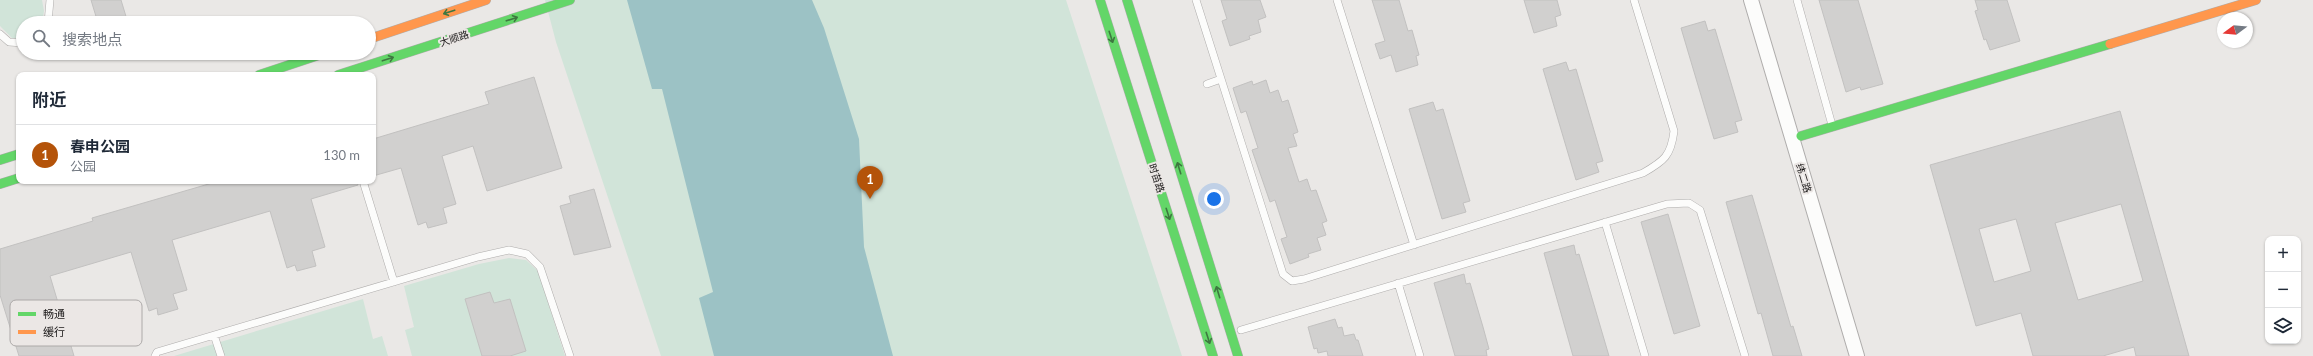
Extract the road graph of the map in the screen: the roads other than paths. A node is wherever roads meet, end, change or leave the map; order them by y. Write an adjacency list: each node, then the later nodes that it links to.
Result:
1 (50, 0): 12 (lane)
2 (486, 0): 14 (street, one-way to 14)
3 (570, 0): 18 (street, 大顺路, one-way to 3)
4 (1100, 0): 37 (street, 时苗路, one-way to 37)
5 (1127, 0): 38 (street, one-way to 5)
6 (1196, 0): 19 (lane)
7 (1337, 0): 29 (lane)
8 (1634, 0): 29 (lane)
9 (1751, 0): 42 (street, 纬二路)
10 (1797, 0): 21 (lane)
11 (2256, 0): 21 (street)
12 (49, 16)
13 (0, 34): 15 (lane)
14 (376, 37)
15 (16, 42)
16 (305, 60): 17 (street)
17 (268, 72)
18 (347, 72)
19 (1221, 79): 20 (lane); 29 (lane)
20 (1207, 84)
21 (1833, 127): 22 (street)
22 (1802, 136)
23 (16, 155): 24 (street)
24 (0, 160)
25 (16, 179): 26 (street)
26 (0, 184)
27 (364, 184): 30 (lane)
28 (1605, 222): 31 (lane); 40 (lane); 41 (lane)
29 (1414, 245)
30 (394, 282): 33 (lane); 36 (lane)
31 (1398, 283): 32 (lane); 39 (lane)
32 (1241, 330)
33 (214, 335): 34 (lane); 35 (lane)
34 (155, 356)
35 (221, 356)
36 (570, 356)
37 (1214, 356)
38 (1238, 356)
39 (1420, 356)
40 (1645, 356)
41 (1745, 356)
42 (1857, 356)

